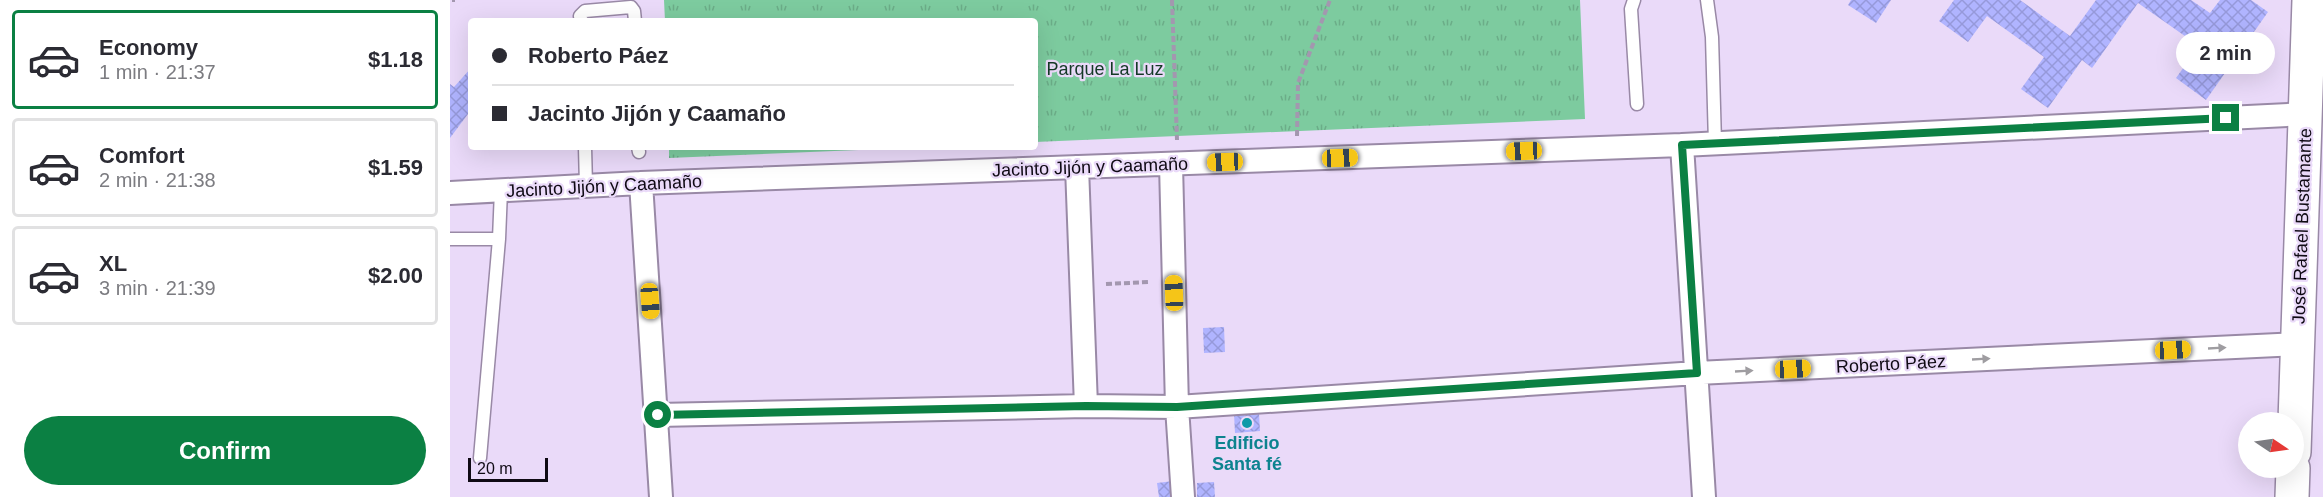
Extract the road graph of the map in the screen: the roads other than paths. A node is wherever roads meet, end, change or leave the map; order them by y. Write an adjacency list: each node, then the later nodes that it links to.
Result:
1 (1634, 0): 6 (lane)
2 (1707, 0): 9 (lane)
3 (2309, 0): 7 (street, José Rafael Bustamante)
4 (580, 18): 5 (lane)
5 (634, 18)
6 (1637, 104)
7 (2306, 114): 9 (street, Jacinto Jijón y Caamaño); 18 (street, José Rafael Bustamante)
8 (585, 150): 13 (lane)
9 (1689, 155): 10 (street, Jacinto Jijón y Caamaño); 19 (street)
10 (1174, 156): 11 (street, Jacinto Jijón y Caamaño); 21 (street)
11 (1077, 167): 12 (street, Jacinto Jijón y Caamaño); 20 (street)
12 (641, 183): 13 (street, Jacinto Jijón y Caamaño); 23 (street)
13 (586, 186): 14 (street, Jacinto Jijón y Caamaño)
14 (501, 190): 15 (street, Jacinto Jijón y Caamaño); 17 (lane)
15 (450, 193)
16 (450, 239): 17 (lane)
17 (500, 239): 24 (lane)
18 (2297, 344): 19 (street, Roberto Páez, one-way to 18); 22 (street, José Rafael Bustamante)
19 (1697, 373): 21 (street, Roberto Páez); 28 (street)
20 (1086, 406): 21 (street, Roberto Páez); 23 (street, Roberto Páez)
21 (1177, 407): 27 (street)
22 (2295, 412)
23 (658, 415): 26 (street)
24 (480, 458)
25 (2293, 478): 29 (street)
26 (661, 497)
27 (1183, 497)
28 (1704, 497)
29 (2292, 497)

